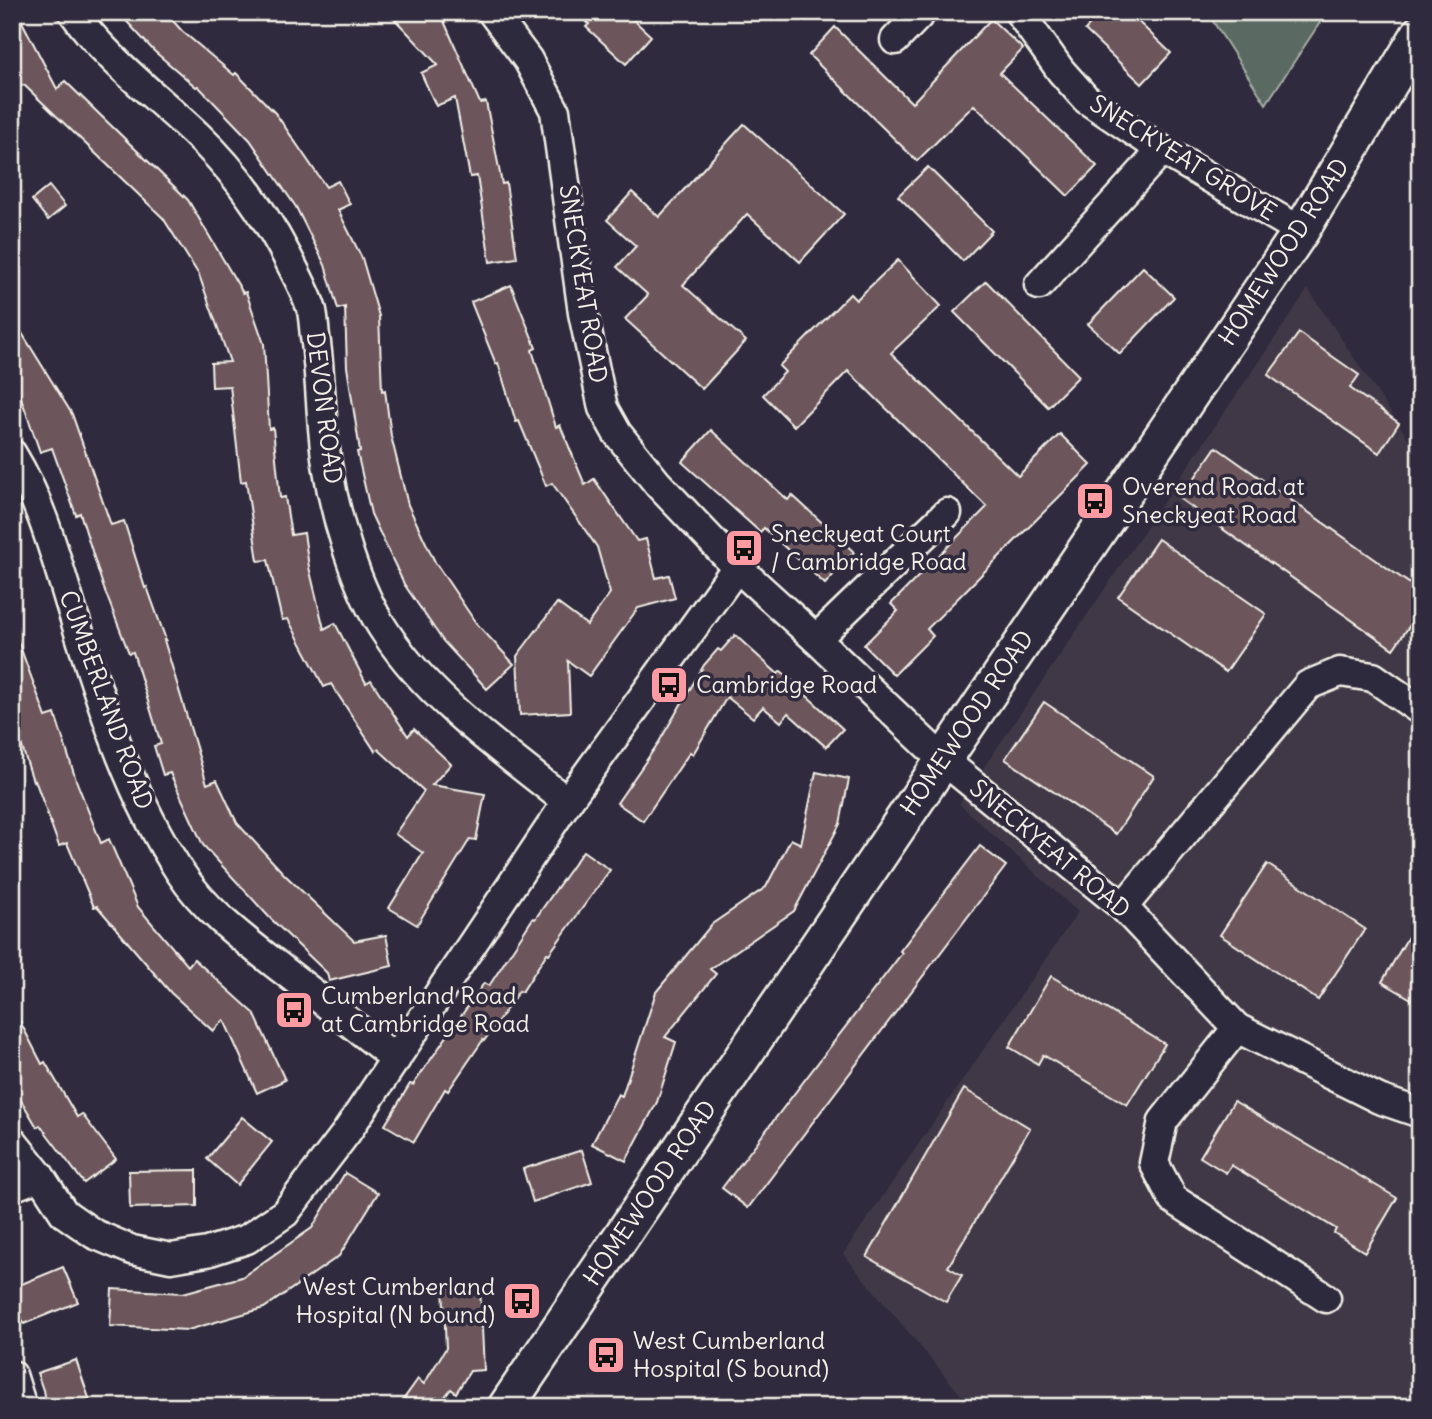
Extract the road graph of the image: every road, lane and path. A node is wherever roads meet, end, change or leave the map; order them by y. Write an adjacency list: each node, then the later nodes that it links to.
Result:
1 (73, 12): 16 (street, DEVON ROAD)
2 (492, 12): 12 (street, SNECKYEAT ROAD)
3 (922, 12): 6 (street)
4 (1019, 12): 7 (street, SNECKYEAT GROVE)
5 (1420, 33): 8 (street, HOMEWOOD ROAD)
6 (895, 40)
7 (1162, 150): 8 (street, SNECKYEAT GROVE); 9 (street)
8 (1301, 231): 15 (street, HOMEWOOD ROAD)
9 (1040, 285)
10 (12, 454): 19 (street, CUMBERLAND ROAD)
11 (947, 513): 13 (street)
12 (737, 567): 13 (street, SNECKYEAT ROAD); 16 (street)
13 (816, 639): 15 (street, SNECKYEAT ROAD)
14 (1420, 709): 17 (street)
15 (942, 759): 17 (street, SNECKYEAT ROAD); 27 (street, HOMEWOOD ROAD)
16 (567, 802): 19 (street)
17 (1123, 907): 18 (street, SNECKYEAT ROAD)
18 (1237, 1028): 20 (street, SNECKYEAT ROAD); 24 (street)
19 (396, 1059): 22 (street)
20 (1420, 1113)
21 (12, 1141): 22 (street)
22 (40, 1176): 23 (street)
23 (12, 1187)
24 (1326, 1298)
25 (12, 1375): 26 (street)
26 (22, 1407)
27 (506, 1407)

